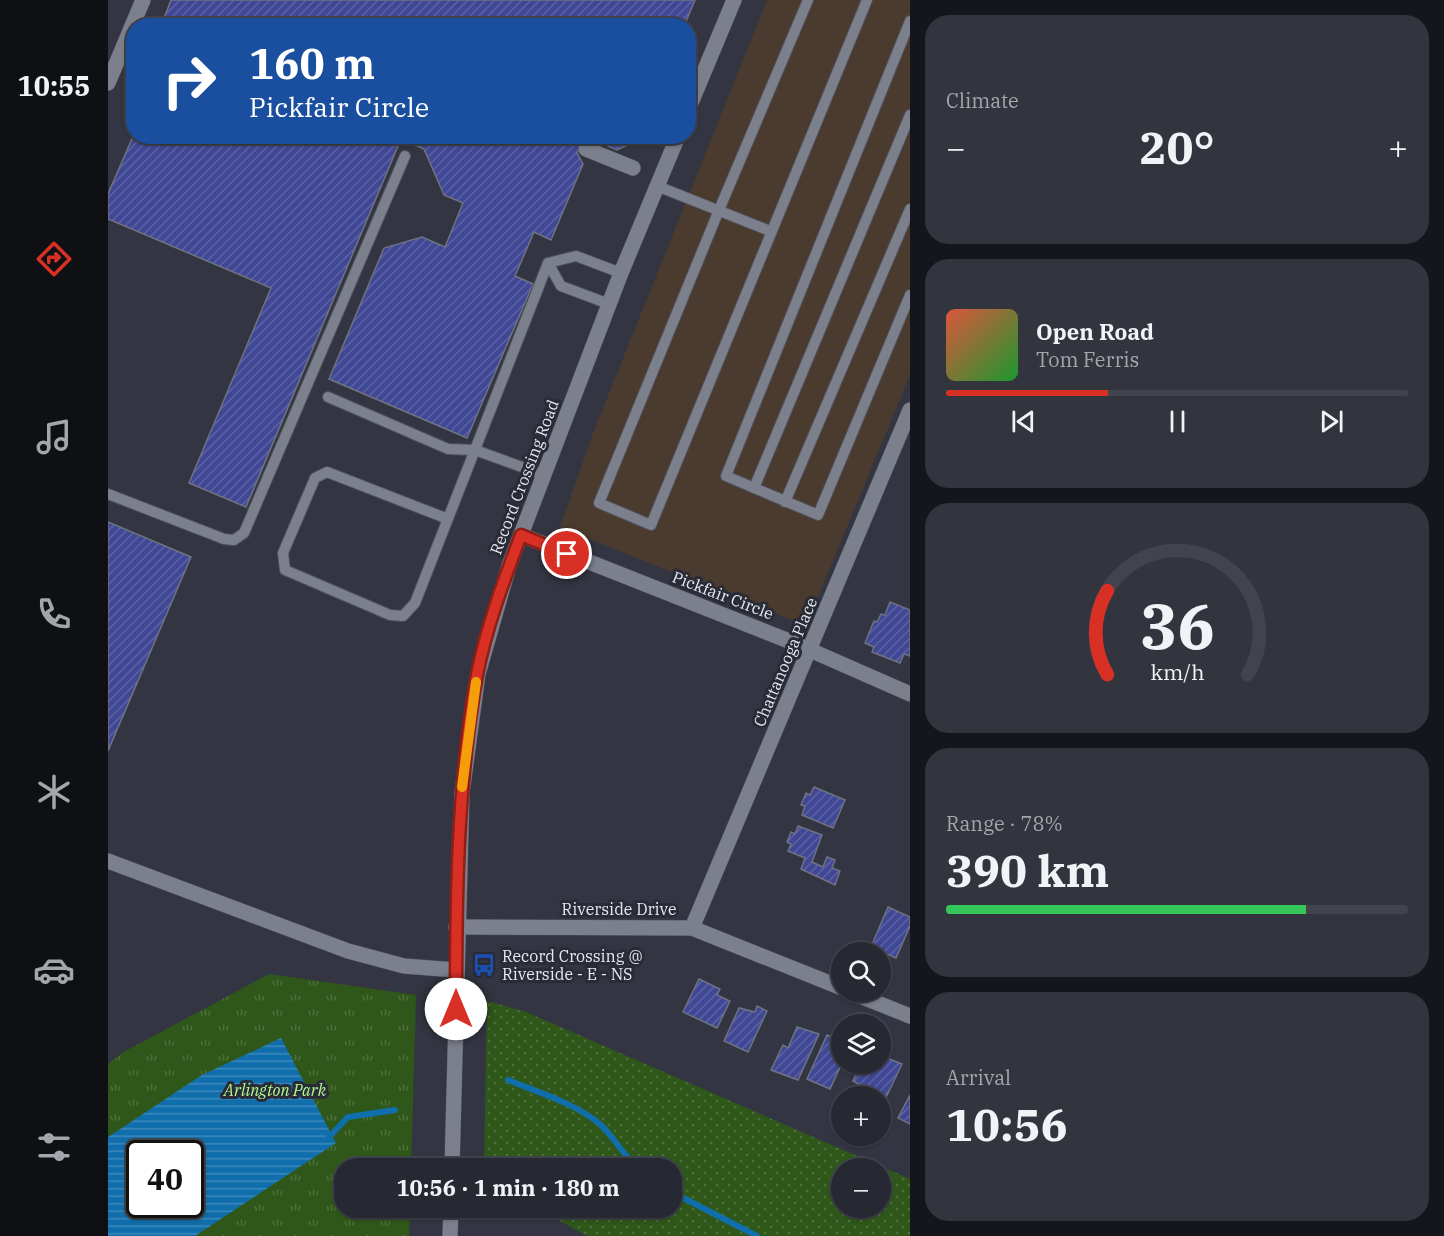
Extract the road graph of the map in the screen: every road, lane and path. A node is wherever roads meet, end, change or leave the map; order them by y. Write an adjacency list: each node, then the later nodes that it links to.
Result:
1 (143, 0): 5 (street)
2 (734, 0): 9 (street)
3 (808, 0): 17 (lane)
4 (867, 0): 18 (lane)
5 (135, 18)
6 (910, 21): 27 (lane)
7 (126, 40): 8 (street)
8 (108, 83)
9 (696, 91)
10 (910, 115): 27 (lane)
11 (675, 144): 15 (street, Record Crossing Road)
12 (586, 149): 14 (street)
13 (405, 156): 28 (lane)
14 (633, 168)
15 (657, 186): 17 (lane); 20 (street, Record Crossing Road)
16 (910, 208): 29 (lane)
17 (718, 210): 18 (lane); 18 (lane)
18 (770, 231)
19 (548, 263): 20 (lane); 22 (lane); 25 (lane)
20 (621, 273): 22 (street, Record Crossing Road)
21 (910, 295): 29 (lane)
22 (609, 304): 26 (street, Record Crossing Road)
23 (328, 397): 25 (lane)
24 (910, 410): 32 (street, Chattanooga Place)
25 (475, 450): 26 (lane); 30 (lane)
26 (544, 475): 31 (street, Record Crossing Road)
27 (754, 488): 29 (lane)
28 (108, 494)
29 (786, 502)
30 (448, 519): 30 (lane)
31 (521, 535): 32 (street, Pickfair Circle); 35 (street, Record Crossing Road)
32 (809, 650): 33 (street, Pickfair Circle); 36 (street, Chattanooga Place)
33 (910, 694)
34 (108, 861): 37 (street)
35 (456, 927): 36 (street, Riverside Drive); 37 (street, Record Crossing Road)
36 (692, 928): 38 (street, Riverside Drive)
37 (456, 970): 41 (street, Record Crossing Road)
38 (831, 984)
39 (875, 1002): 40 (street)
40 (910, 1016)
41 (452, 1158)
42 (451, 1218): 43 (street)
43 (450, 1236)

